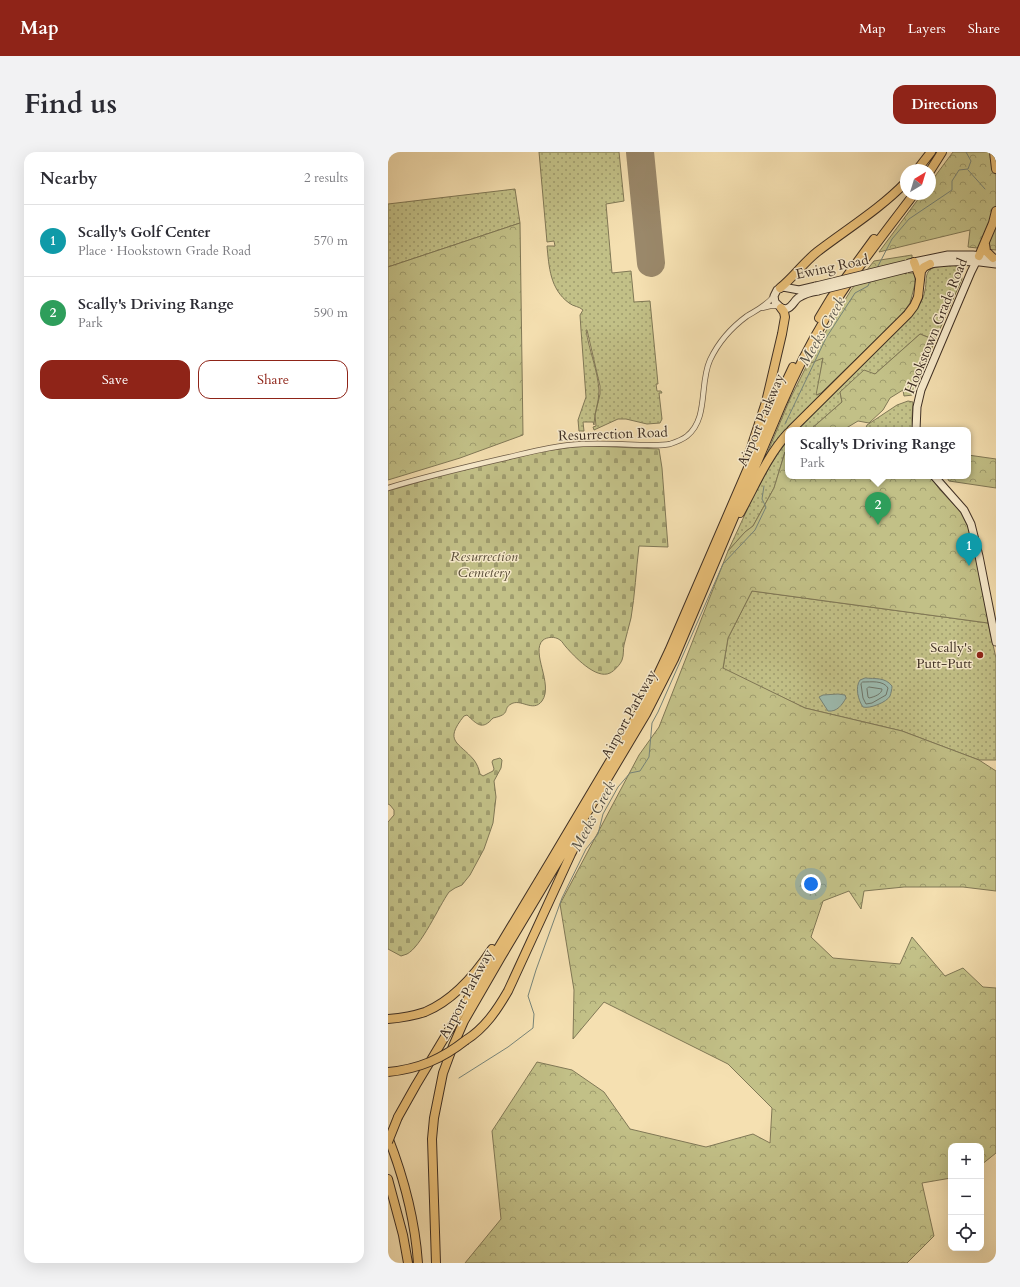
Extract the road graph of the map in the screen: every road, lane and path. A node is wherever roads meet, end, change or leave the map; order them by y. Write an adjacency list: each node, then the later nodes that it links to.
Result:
1 (931, 152): 5 (highway)
2 (936, 152): 6 (highway)
3 (942, 152): 7 (highway)
4 (994, 152): 8 (highway)
5 (922, 164)
6 (928, 164)
7 (934, 164)
8 (996, 169)
9 (900, 187): 19 (highway)
10 (903, 200): 30 (highway, Airport Parkway)
11 (910, 200): 29 (highway, Airport Parkway)
12 (996, 211): 13 (highway)
13 (985, 244): 14 (highway); 15 (highway)
14 (978, 258): 15 (street, Ewing Road); 16 (street, Ewing Road); 17 (street, Ewing Road); 25 (street, Hookstown Grade Road)
15 (995, 260)
16 (930, 264): 17 (street, Ewing Road); 18 (highway)
17 (910, 265): 18 (highway); 20 (street, Ewing Road, bridge)
18 (920, 278): 24 (highway)
19 (780, 288): 20 (street, Ewing Road); 21 (street, Ewing Road)
20 (817, 288): 22 (street, Ewing Road)
21 (774, 296): 22 (street); 23 (street, Resurrection Road)
22 (779, 307): 23 (street, Resurrection Road); 30 (highway)
23 (761, 308): 28 (street, Resurrection Road)
24 (794, 427)
25 (916, 427)
26 (785, 437): 29 (highway)
27 (937, 479): 31 (street)
28 (388, 488)
29 (709, 574): 32 (highway, Airport Parkway)
30 (677, 632): 33 (highway, Airport Parkway)
31 (996, 642)
32 (646, 714): 35 (highway, bridge); 41 (highway, Airport Parkway)
33 (559, 846): 34 (highway); 37 (highway, Airport Parkway, bridge)
34 (388, 1019)
35 (388, 1072)
36 (388, 1137): 40 (highway)
37 (388, 1142)
38 (388, 1179): 39 (highway)
39 (408, 1263)
40 (418, 1263)
41 (436, 1263)

